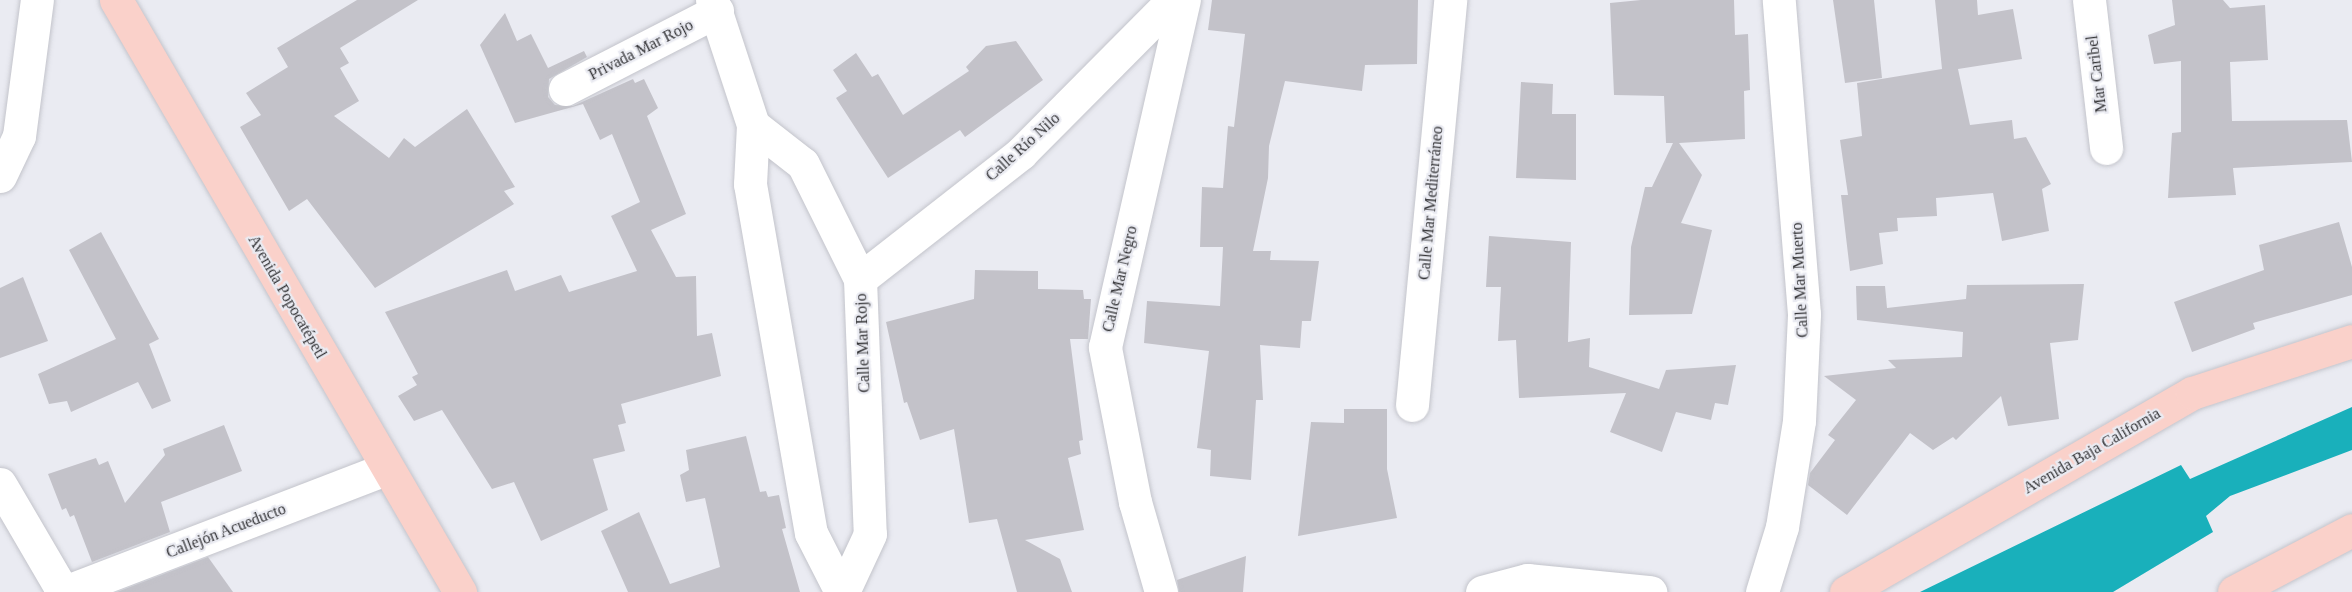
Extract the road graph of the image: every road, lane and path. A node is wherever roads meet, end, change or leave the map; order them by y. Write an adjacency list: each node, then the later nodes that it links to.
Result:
1 (37, 0): 12 (street)
2 (116, 0): 16 (street, Avenida Popocatépetl)
3 (1173, 0): 13 (street, Calle Río Nilo)
4 (1184, 0): 22 (street, Calle Mar Negro)
5 (1450, 0): 15 (street, Calle Mar Mediterráneo)
6 (1779, 0): 25 (street, Calle Mar Muerto)
7 (2089, 0): 11 (street, Mar Caribel)
8 (715, 6): 9 (street, Privada Mar Rojo); 10 (street, Calle Mar Rojo)
9 (565, 89)
10 (753, 125): 13 (street, Calle Mar Rojo); 21 (street, Calle Mar Rojo)
11 (2106, 148)
12 (0, 176)
13 (860, 279): 21 (street, Calle Mar Rojo)
14 (2352, 341): 26 (street, Avenida Baja California)
15 (1412, 405)
16 (386, 469): 19 (street, Callejón Acueducto); 20 (street, Avenida Popocatépetl)
17 (0, 484): 19 (street)
18 (2352, 530): 27 (street)
19 (64, 592)
20 (460, 592)
21 (842, 592)
22 (1161, 592)
23 (1482, 592): 24 (street)
24 (1650, 592)
25 (1762, 592)
26 (1846, 592)
27 (2234, 592)

